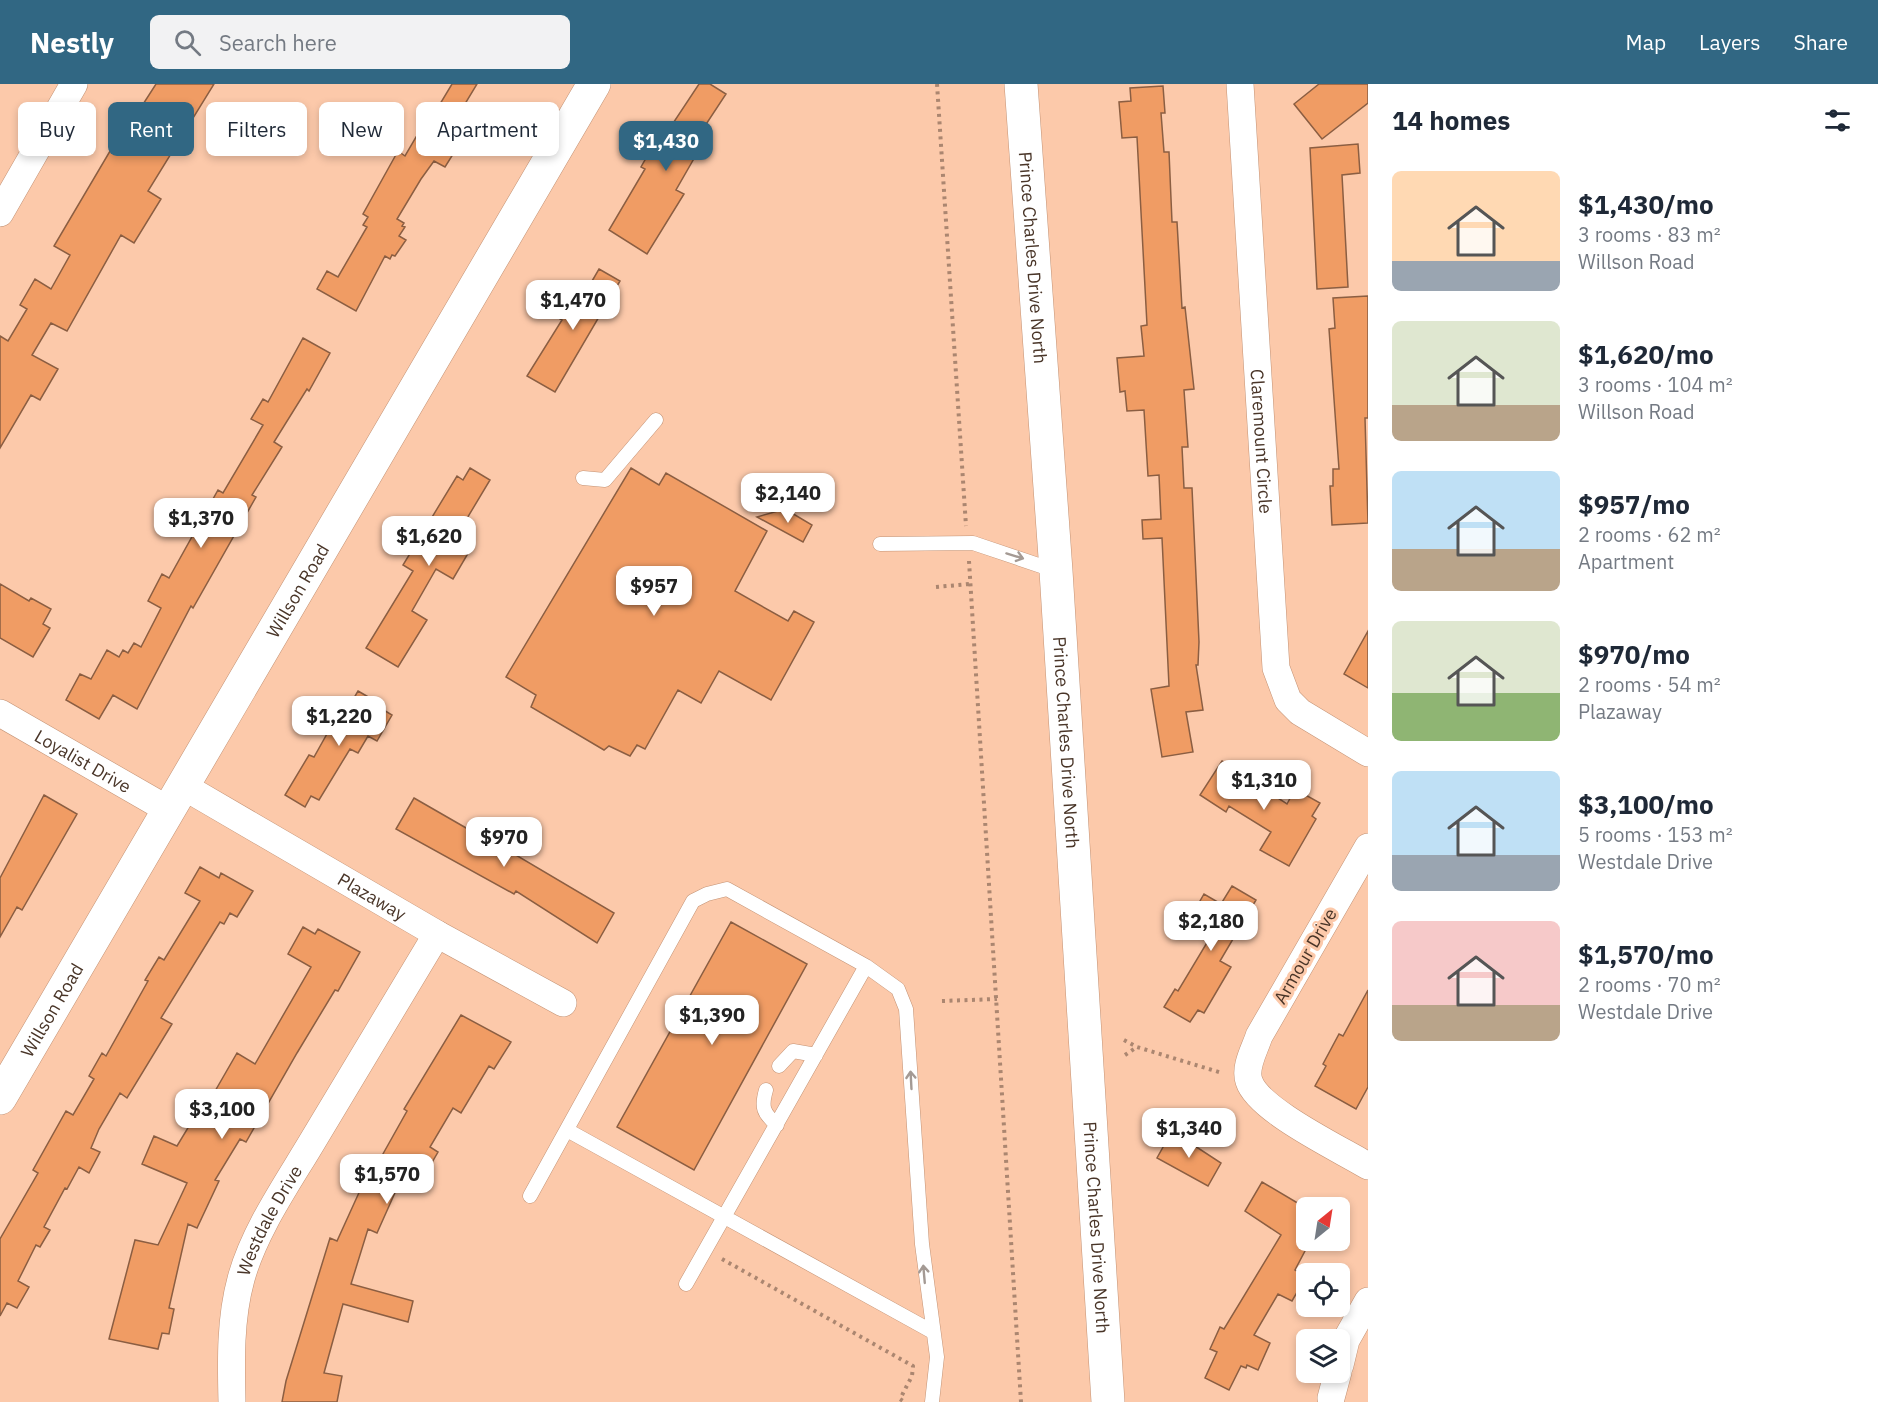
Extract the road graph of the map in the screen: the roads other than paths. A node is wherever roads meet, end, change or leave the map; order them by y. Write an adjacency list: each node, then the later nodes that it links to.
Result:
1 (74, 84): 5 (street)
2 (594, 84): 12 (main road, Willson Road)
3 (1021, 84): 9 (main road, Prince Charles Drive North)
4 (1240, 84): 11 (street, Claremount Circle)
5 (0, 213)
6 (656, 420): 7 (lane)
7 (583, 478)
8 (880, 544): 9 (lane, one-way to 9)
9 (1056, 571): 32 (main road, Prince Charles Drive North)
10 (0, 713): 12 (street, Loyalist Drive)
11 (1368, 753)
12 (175, 797): 14 (street, Plazaway); 20 (main road, Willson Road)
13 (1368, 847): 23 (street, Armour Drive)
14 (437, 934): 16 (street, Plazaway); 30 (street, Westdale Drive)
15 (866, 966): 17 (lane); 22 (lane); 28 (lane, one-way to 15)
16 (563, 1003)
17 (816, 1055): 18 (lane); 21 (lane)
18 (779, 1066)
19 (766, 1090): 21 (lane)
20 (0, 1098)
21 (777, 1125): 25 (lane)
22 (567, 1130): 24 (lane); 25 (lane)
23 (1368, 1166)
24 (530, 1196)
25 (725, 1216): 26 (lane); 28 (lane)
26 (686, 1284)
27 (1368, 1301): 29 (street)
28 (933, 1332): 31 (lane)
29 (1350, 1333)
30 (232, 1402)
31 (932, 1402)
32 (1108, 1402)

